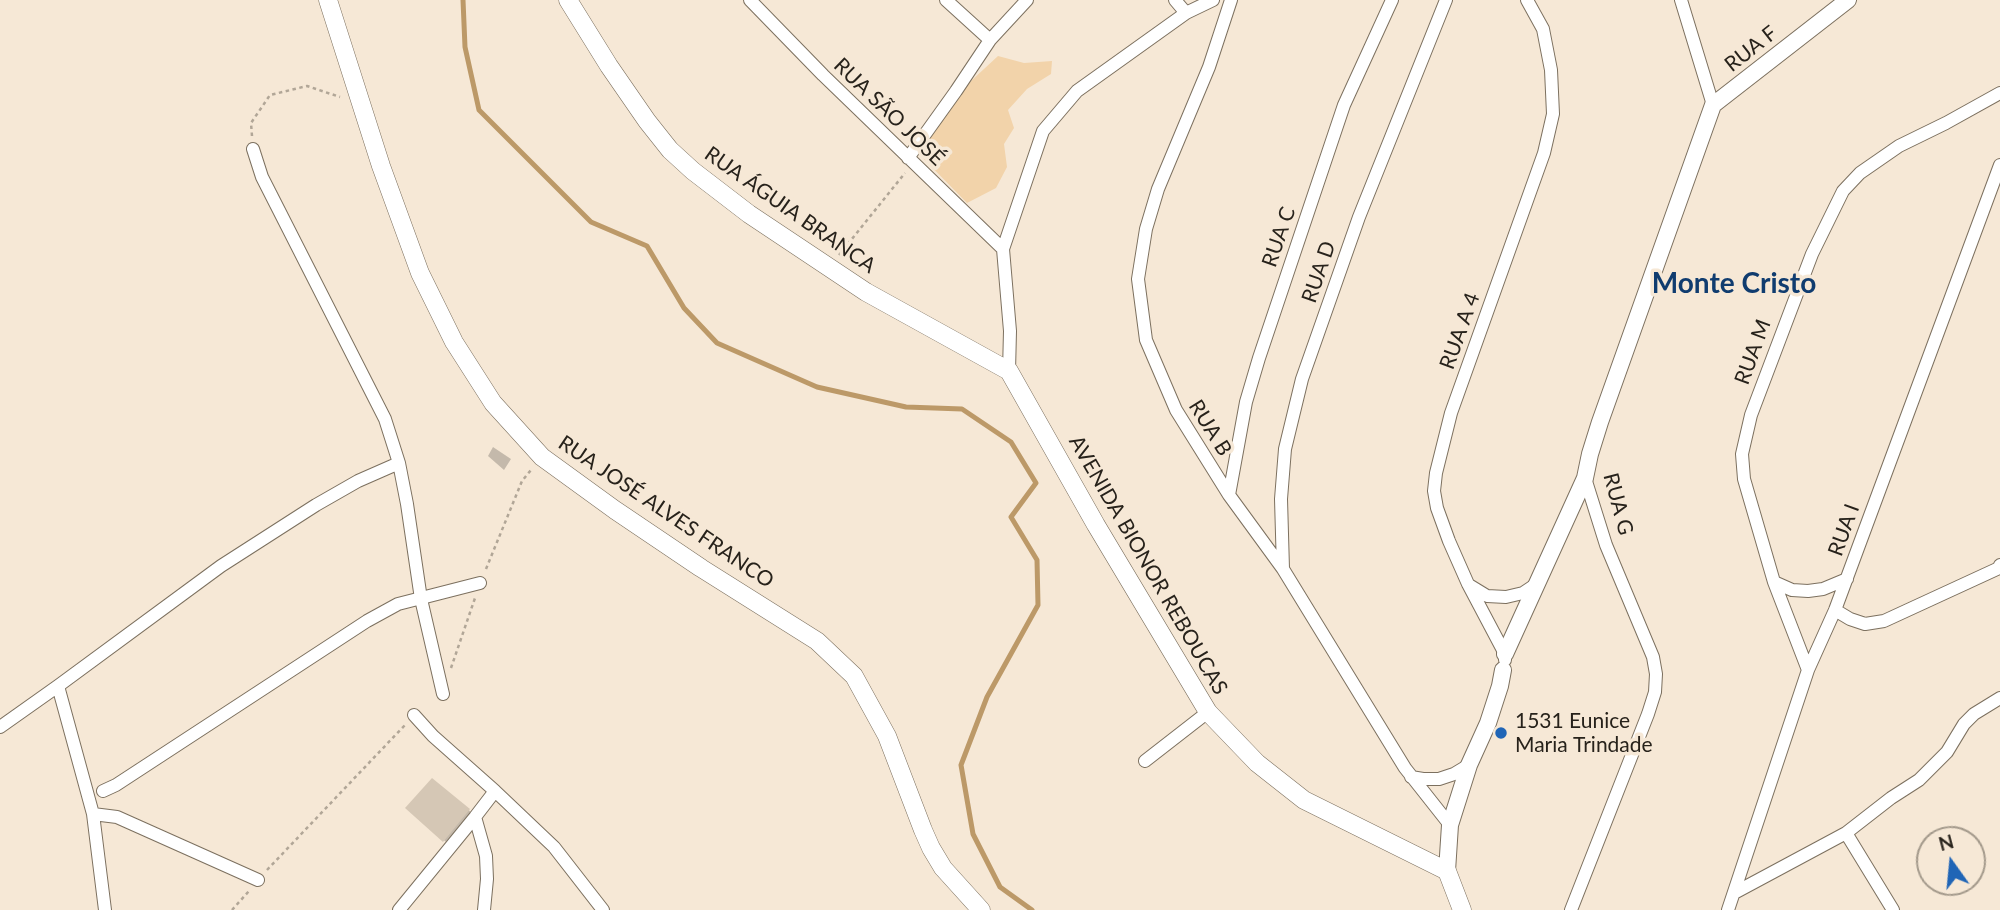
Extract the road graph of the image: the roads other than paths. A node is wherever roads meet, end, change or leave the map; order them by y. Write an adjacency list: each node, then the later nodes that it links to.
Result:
1 (328, 0): 59 (main road, RUA JOSÉ ALVES FRANCO)
2 (568, 0): 22 (main road, RUA ÁGUIA BRANCA)
3 (750, 0): 19 (street, RUA SÃO JOSÉ)
4 (946, 0): 15 (street)
5 (1027, 0): 15 (street)
6 (1175, 0): 14 (street)
7 (1213, 0): 14 (street)
8 (1231, 0): 25 (street, RUA B)
9 (1392, 0): 25 (street, RUA C)
10 (1446, 0): 26 (street, RUA D)
11 (1528, 0): 32 (street, RUA A 4)
12 (1681, 0): 17 (street)
13 (1848, 0): 17 (street, RUA F)
14 (1186, 13): 21 (street)
15 (990, 40): 19 (street)
16 (2000, 93): 29 (street, RUA M)
17 (1713, 105): 24 (street, RUA G)
18 (253, 149): 23 (street)
19 (911, 161): 21 (street, RUA SÃO JOSÉ)
20 (1999, 171): 28 (street, RUA I)
21 (1003, 249): 22 (street)
22 (1009, 371): 40 (main road, AVENIDA BIONOR REBOUCAS)
23 (399, 463): 33 (street); 37 (street)
24 (1586, 478): 31 (street); 61 (street, RUA G)
25 (1229, 495): 26 (street, RUA B)
26 (1283, 569): 45 (street, RUA B)
27 (2000, 569): 34 (street)
28 (1847, 579): 29 (street); 34 (street, RUA I)
29 (1774, 582): 36 (street, RUA M)
30 (480, 583): 33 (street)
31 (1538, 583): 32 (street); 35 (street)
32 (1468, 584): 35 (street, RUA A 4)
33 (421, 598): 38 (street); 46 (street)
34 (1835, 610): 36 (street, RUA I)
35 (1504, 662): 44 (street)
36 (1808, 670): 54 (street, RUA I)
37 (58, 687): 42 (street); 48 (street)
38 (443, 694)
39 (2000, 698): 51 (street)
40 (1208, 712): 43 (street); 52 (main road, AVENIDA BIONOR REBOUCAS)
41 (414, 715): 47 (street)
42 (0, 727)
43 (1145, 761)
44 (1469, 765): 45 (street); 50 (street)
45 (1411, 777): 50 (street, RUA B)
46 (103, 791)
47 (495, 791): 49 (street); 58 (street)
48 (93, 814): 53 (street); 55 (street)
49 (475, 817): 56 (street); 57 (street)
50 (1450, 825): 52 (street)
51 (1846, 833): 54 (street); 63 (street)
52 (1447, 871): 60 (main road)
53 (258, 880)
54 (1735, 892): 62 (street, RUA I)
55 (105, 910)
56 (399, 910)
57 (484, 910)
58 (603, 910)
59 (981, 910)
60 (1462, 910)
61 (1571, 910)
62 (1728, 910)
63 (1893, 910)

